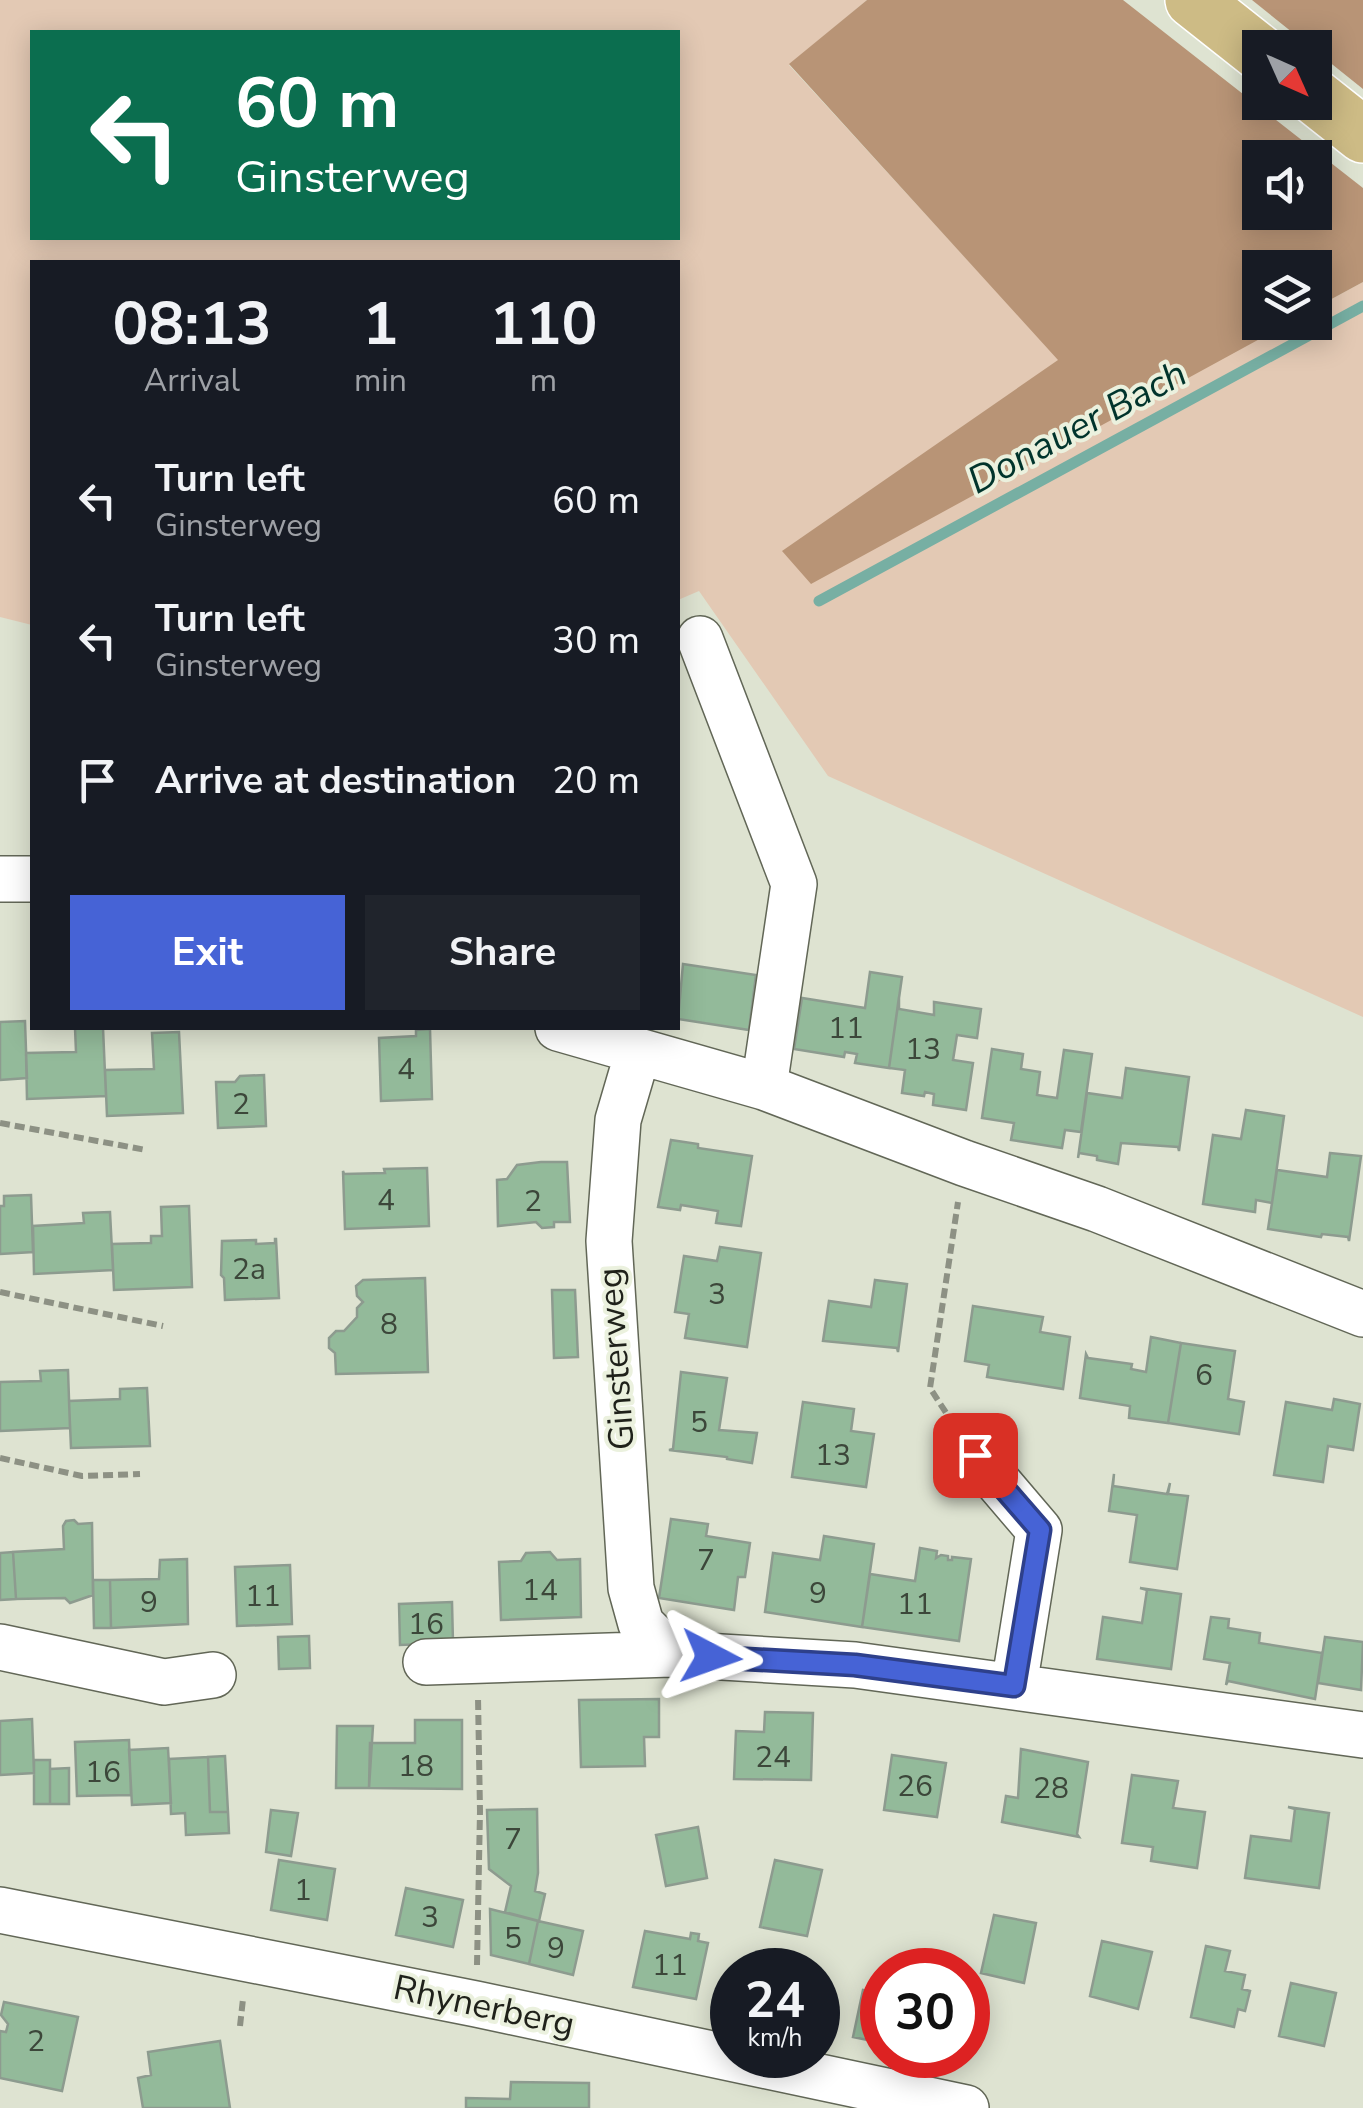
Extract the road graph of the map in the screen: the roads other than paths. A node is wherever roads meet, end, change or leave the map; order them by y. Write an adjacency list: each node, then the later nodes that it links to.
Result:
1 (1193, 0): 2 (main road)
2 (1242, 39)
3 (1332, 110): 4 (main road)
4 (1363, 135)
5 (700, 638): 10 (street)
6 (30, 878): 7 (street)
7 (0, 879)
8 (565, 1030): 9 (street)
9 (638, 1052): 10 (street); 14 (street, Ginsterweg)
10 (764, 1087): 11 (street)
11 (1363, 1314)
12 (975, 1455): 17 (street)
13 (0, 1647): 16 (street)
14 (671, 1654): 15 (street); 17 (street)
15 (426, 1662)
16 (213, 1675)
17 (1014, 1686): 18 (street)
18 (1363, 1735)
19 (0, 1910): 20 (street, Rhynerberg)
20 (966, 2108)

